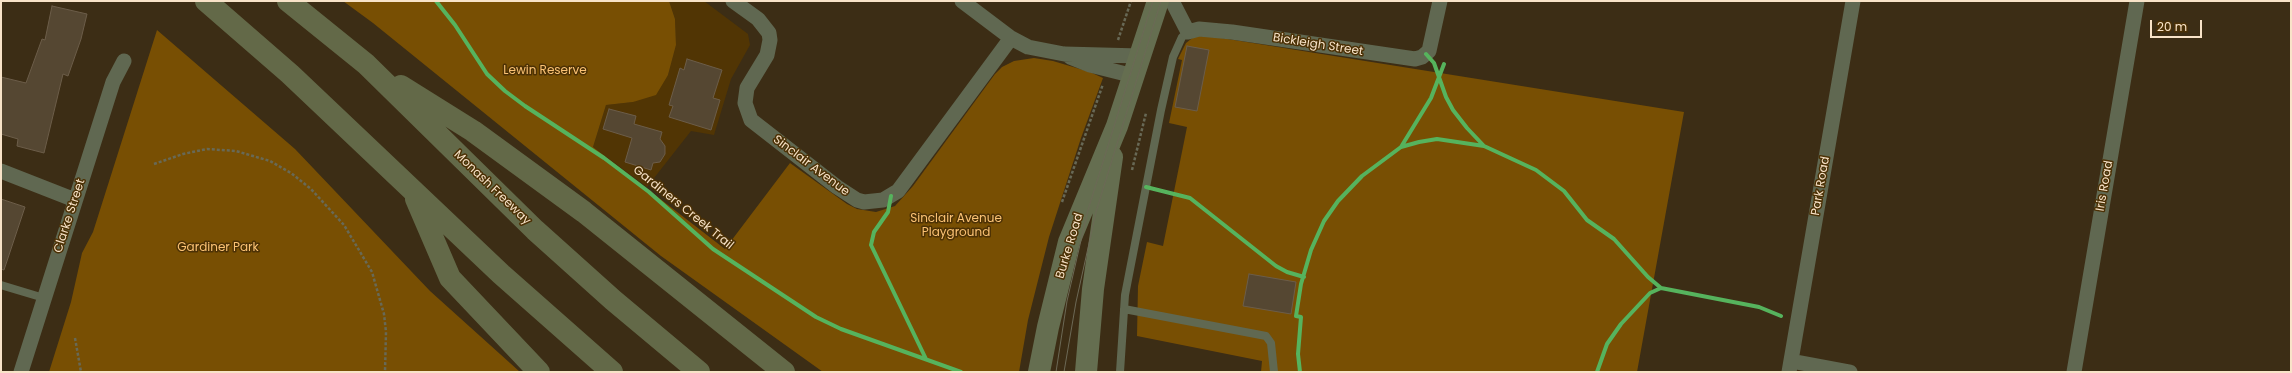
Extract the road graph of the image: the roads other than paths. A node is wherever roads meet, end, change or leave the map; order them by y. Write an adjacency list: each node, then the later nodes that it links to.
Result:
1 (206, 1): 18 (highway)
2 (288, 1): 14 (highway, Monash Freeway)
3 (733, 1): 11 (street, Sinclair Avenue)
4 (962, 1): 11 (street)
5 (1158, 1): 15 (main road, Burke Road)
6 (1172, 1): 10 (street)
7 (1440, 1): 10 (street, Bickleigh Street)
8 (1853, 1): 23 (street, Park Road)
9 (2137, 1): 34 (street, Iris Road)
10 (1188, 32): 22 (lane)
11 (1011, 38): 12 (street)
12 (1064, 54): 15 (street); 15 (street)
13 (124, 61): 19 (street, Clarke Street)
14 (366, 64): 27 (highway, Monash Freeway); 28 (highway)
15 (1137, 66): 16 (main road, Burke Road)
16 (1117, 126): 29 (main road, Burke Road); 30 (main road, Burke Road)
17 (1, 171): 19 (street)
18 (412, 190): 25 (highway); 26 (highway)
19 (75, 200): 21 (street, Clarke Street)
20 (1, 285): 21 (lane)
21 (44, 298): 24 (street, Clarke Street)
22 (1124, 309): 31 (lane); 32 (lane)
23 (1790, 367): 33 (street)
24 (21, 372)
25 (539, 372)
26 (612, 372)
27 (700, 372)
28 (784, 372)
29 (1040, 372)
30 (1086, 372)
31 (1120, 372)
32 (1274, 372)
33 (1850, 372)
34 (2074, 372)

